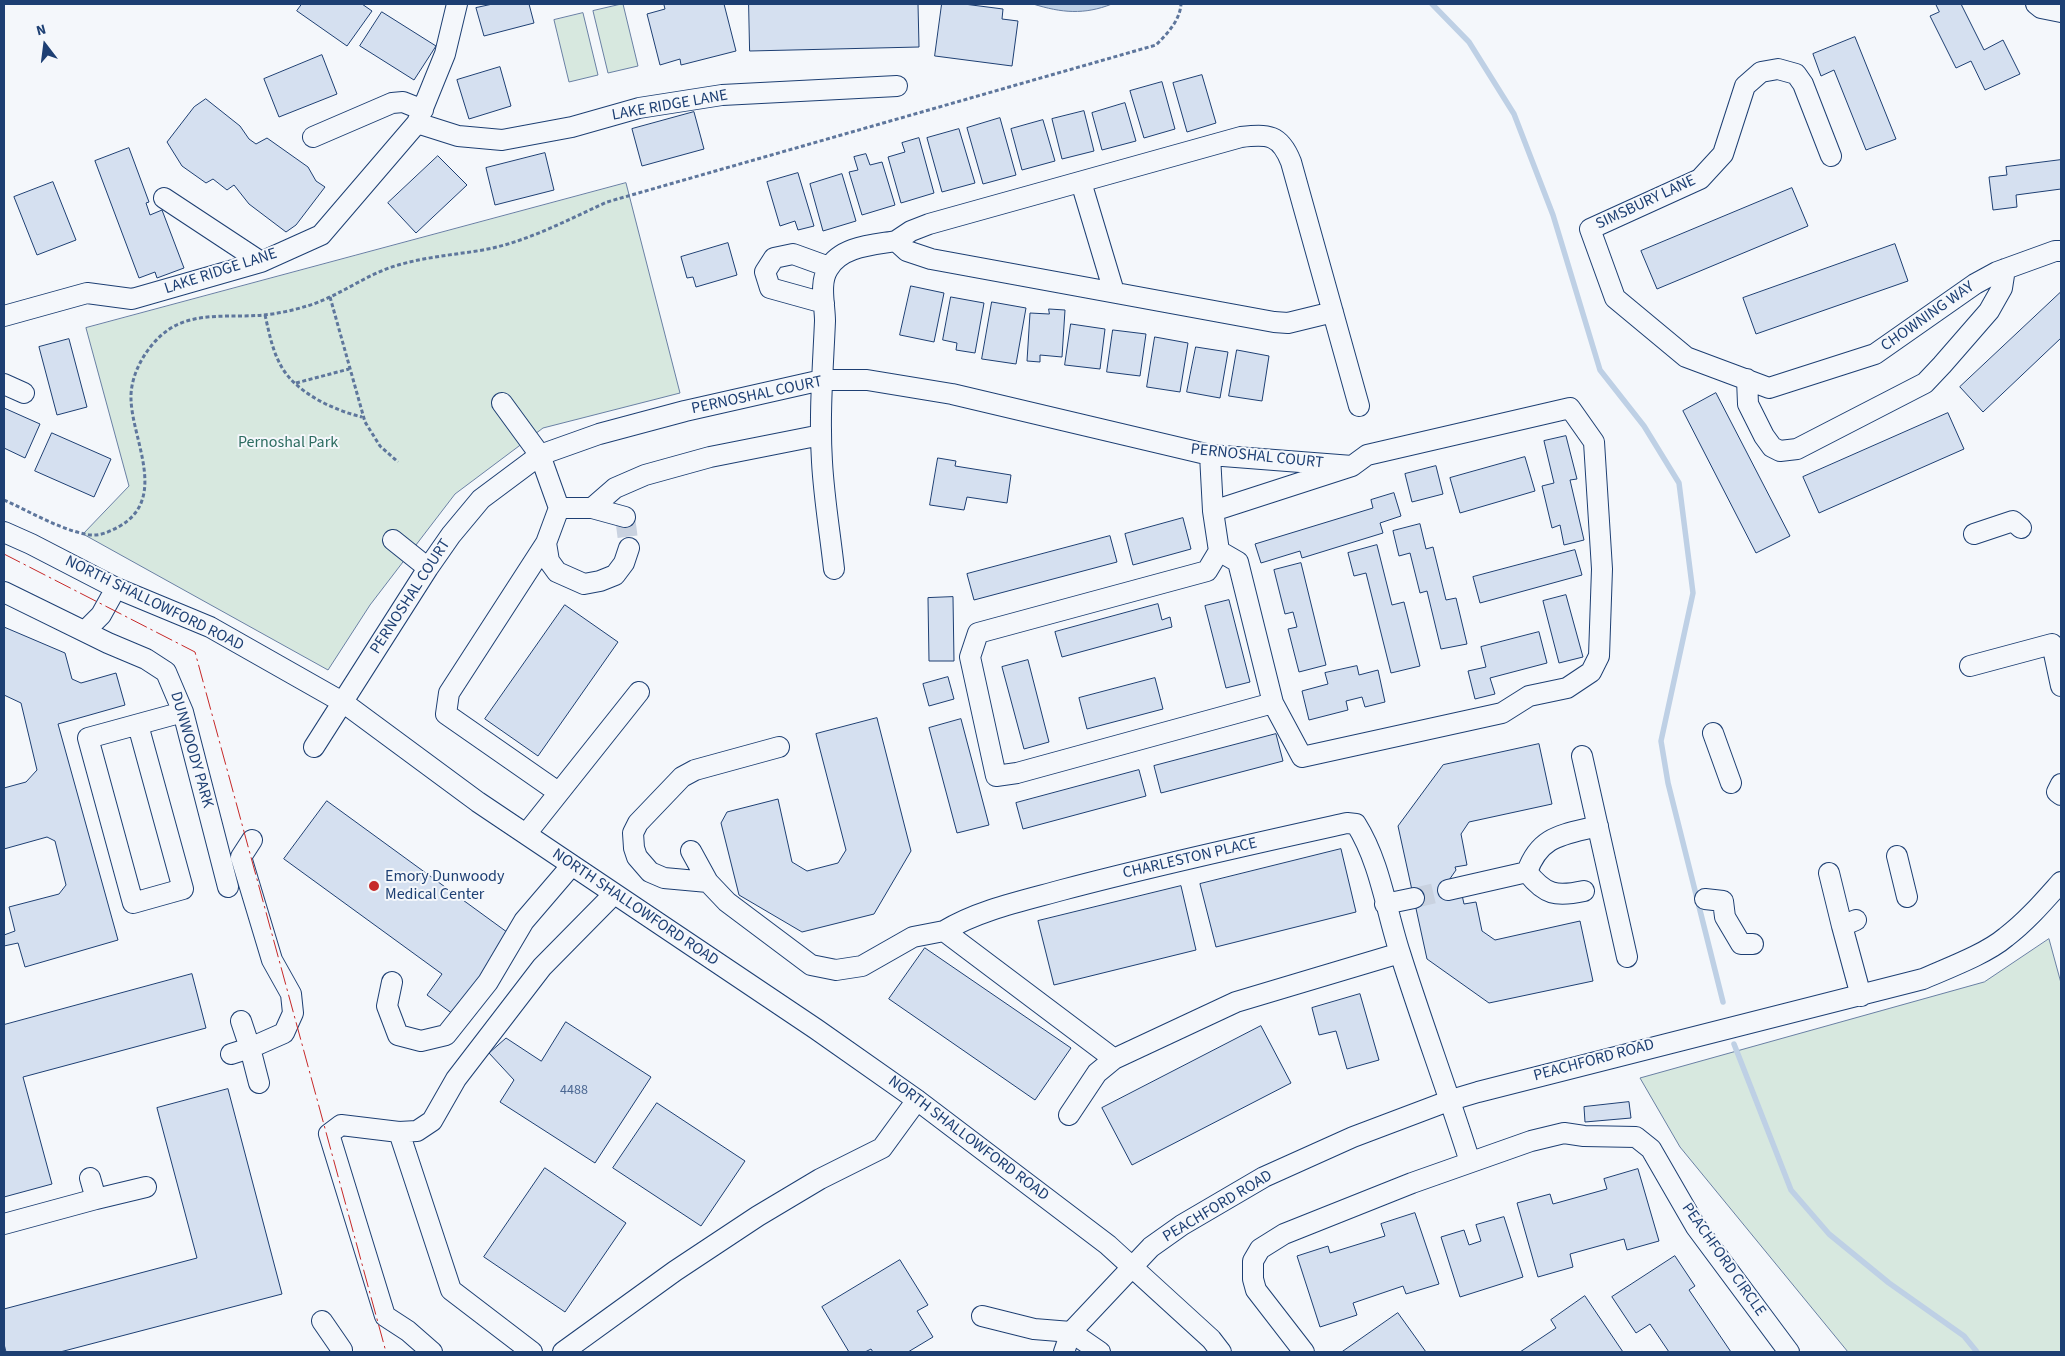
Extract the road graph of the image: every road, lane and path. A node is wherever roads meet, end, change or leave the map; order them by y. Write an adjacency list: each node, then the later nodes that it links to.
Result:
1 (457, 4): 6 (street, LAKE RIDGE LANE)
2 (1181, 4): 17 (path)
3 (2036, 4): 4 (street)
4 (2061, 12)
5 (897, 86): 6 (street, LAKE RIDGE LANE)
6 (420, 117): 7 (street); 13 (street, LAKE RIDGE LANE)
7 (313, 137)
8 (1831, 156): 24 (street, SIMSBURY LANE)
9 (1081, 182): 11 (street); 16 (street); 19 (street)
10 (164, 198): 13 (street)
11 (896, 241): 14 (street); 16 (street)
12 (2061, 251): 15 (street, CHOWNING WAY)
13 (261, 262): 21 (street, LAKE RIDGE LANE)
14 (829, 267): 18 (street); 18 (street)
15 (2005, 269): 24 (street, CHOWNING WAY); 24 (street)
16 (1114, 292): 19 (street)
17 (330, 297): 20 (path); 22 (path)
18 (824, 303): 23 (street)
19 (1333, 312): 29 (street)
20 (265, 315): 25 (path); 36 (path)
21 (4, 316)
22 (349, 369): 25 (path); 30 (path)
23 (822, 380): 31 (street); 32 (street, PERNOSHAL COURT); 33 (street, PERNOSHAL COURT)
24 (1756, 382)
25 (296, 383): 30 (path)
26 (4, 384): 27 (street)
27 (24, 392)
28 (502, 403): 32 (street)
29 (1359, 406)
30 (363, 417): 34 (path)
31 (821, 435): 38 (street); 49 (street)
32 (540, 455): 37 (street); 48 (street, PERNOSHAL COURT)
33 (1210, 455): 35 (street, PERNOSHAL COURT); 39 (street)
34 (398, 462)
35 (1352, 466): 39 (street); 57 (street)
36 (4, 500)
37 (559, 508): 38 (street); 45 (street)
38 (592, 508): 40 (street)
39 (1213, 511): 47 (street)
40 (625, 517)
41 (2021, 528): 43 (street)
42 (4, 532): 50 (street, NORTH SHALLOWFORD ROAD)
43 (1974, 534)
44 (393, 540): 48 (street)
45 (546, 543): 46 (street); 66 (street)
46 (629, 548)
47 (1219, 551): 57 (street); 57 (street)
48 (428, 568): 56 (street, PERNOSHAL COURT)
49 (834, 569)
50 (116, 588): 52 (street); 56 (street, NORTH SHALLOWFORD ROAD)
51 (4, 592): 52 (street, DUNWOODY PARK)
52 (85, 631): 58 (street, DUNWOODY PARK)
53 (1970, 666): 54 (street)
54 (2061, 686)
55 (638, 692): 66 (street)
56 (344, 703): 61 (street, PERNOSHAL COURT); 69 (street, NORTH SHALLOWFORD ROAD)
57 (1273, 703)
58 (183, 712): 59 (street); 78 (street, DUNWOODY PARK)
59 (138, 725): 59 (street)
60 (1713, 733): 64 (street)
61 (314, 747)
62 (779, 748): 76 (street)
63 (1582, 756): 68 (street)
64 (1731, 783)
65 (2061, 784): 67 (street)
66 (558, 792): 69 (street)
67 (2061, 795)
68 (1598, 826): 74 (street); 89 (street)
69 (526, 834): 73 (street, NORTH SHALLOWFORD ROAD)
70 (252, 840): 91 (street)
71 (690, 851): 76 (street, CHARLESTON PLACE)
72 (1897, 856): 82 (street)
73 (572, 865): 81 (street, NORTH SHALLOWFORD ROAD); 90 (street)
74 (1527, 872): 79 (street); 80 (street)
75 (1829, 873): 92 (street)
76 (708, 882): 86 (street, CHARLESTON PLACE)
77 (2061, 882): 92 (street, PEACHFORD ROAD)
78 (228, 887)
79 (1448, 890)
80 (1584, 890)
81 (614, 894): 98 (street, NORTH SHALLOWFORD ROAD); 101 (street)
82 (1907, 897)
83 (1414, 898): 85 (street)
84 (1705, 899): 87 (street)
85 (1385, 904): 86 (street, CHARLESTON PLACE); 88 (street, CHARLESTON PLACE)
86 (944, 931): 96 (street)
87 (1753, 944)
88 (1400, 953): 96 (street); 99 (street, CHARLESTON PLACE)
89 (1627, 957)
90 (392, 982)
91 (291, 994): 93 (street); 95 (street)
92 (1861, 996): 99 (street, PEACHFORD ROAD)
93 (310, 1005)
94 (242, 1021): 95 (street)
95 (241, 1051): 97 (street)
96 (1114, 1059): 100 (street)
97 (259, 1083)
98 (917, 1100): 107 (street, NORTH SHALLOWFORD ROAD); 114 (street)
99 (1451, 1100): 102 (street); 107 (street, PEACHFORD ROAD)
100 (1070, 1115)
101 (399, 1132): 112 (street); 113 (street)
102 (1470, 1162): 118 (street, PEACHFORD CIRCLE); 119 (street, PEACHFORD CIRCLE)
103 (90, 1178): 105 (street)
104 (146, 1187): 105 (street)
105 (96, 1199): 106 (street)
106 (4, 1224)
107 (1132, 1268): 110 (street, PEACHFORD ROAD); 117 (street, NORTH SHALLOWFORD ROAD)
108 (982, 1316): 110 (street)
109 (322, 1321): 111 (street)
110 (1071, 1332): 115 (street); 116 (street)
111 (342, 1350)
112 (432, 1352)
113 (532, 1352)
114 (563, 1352)
115 (1064, 1352)
116 (1100, 1352)
117 (1221, 1352)
118 (1304, 1352)
119 (1789, 1352)

